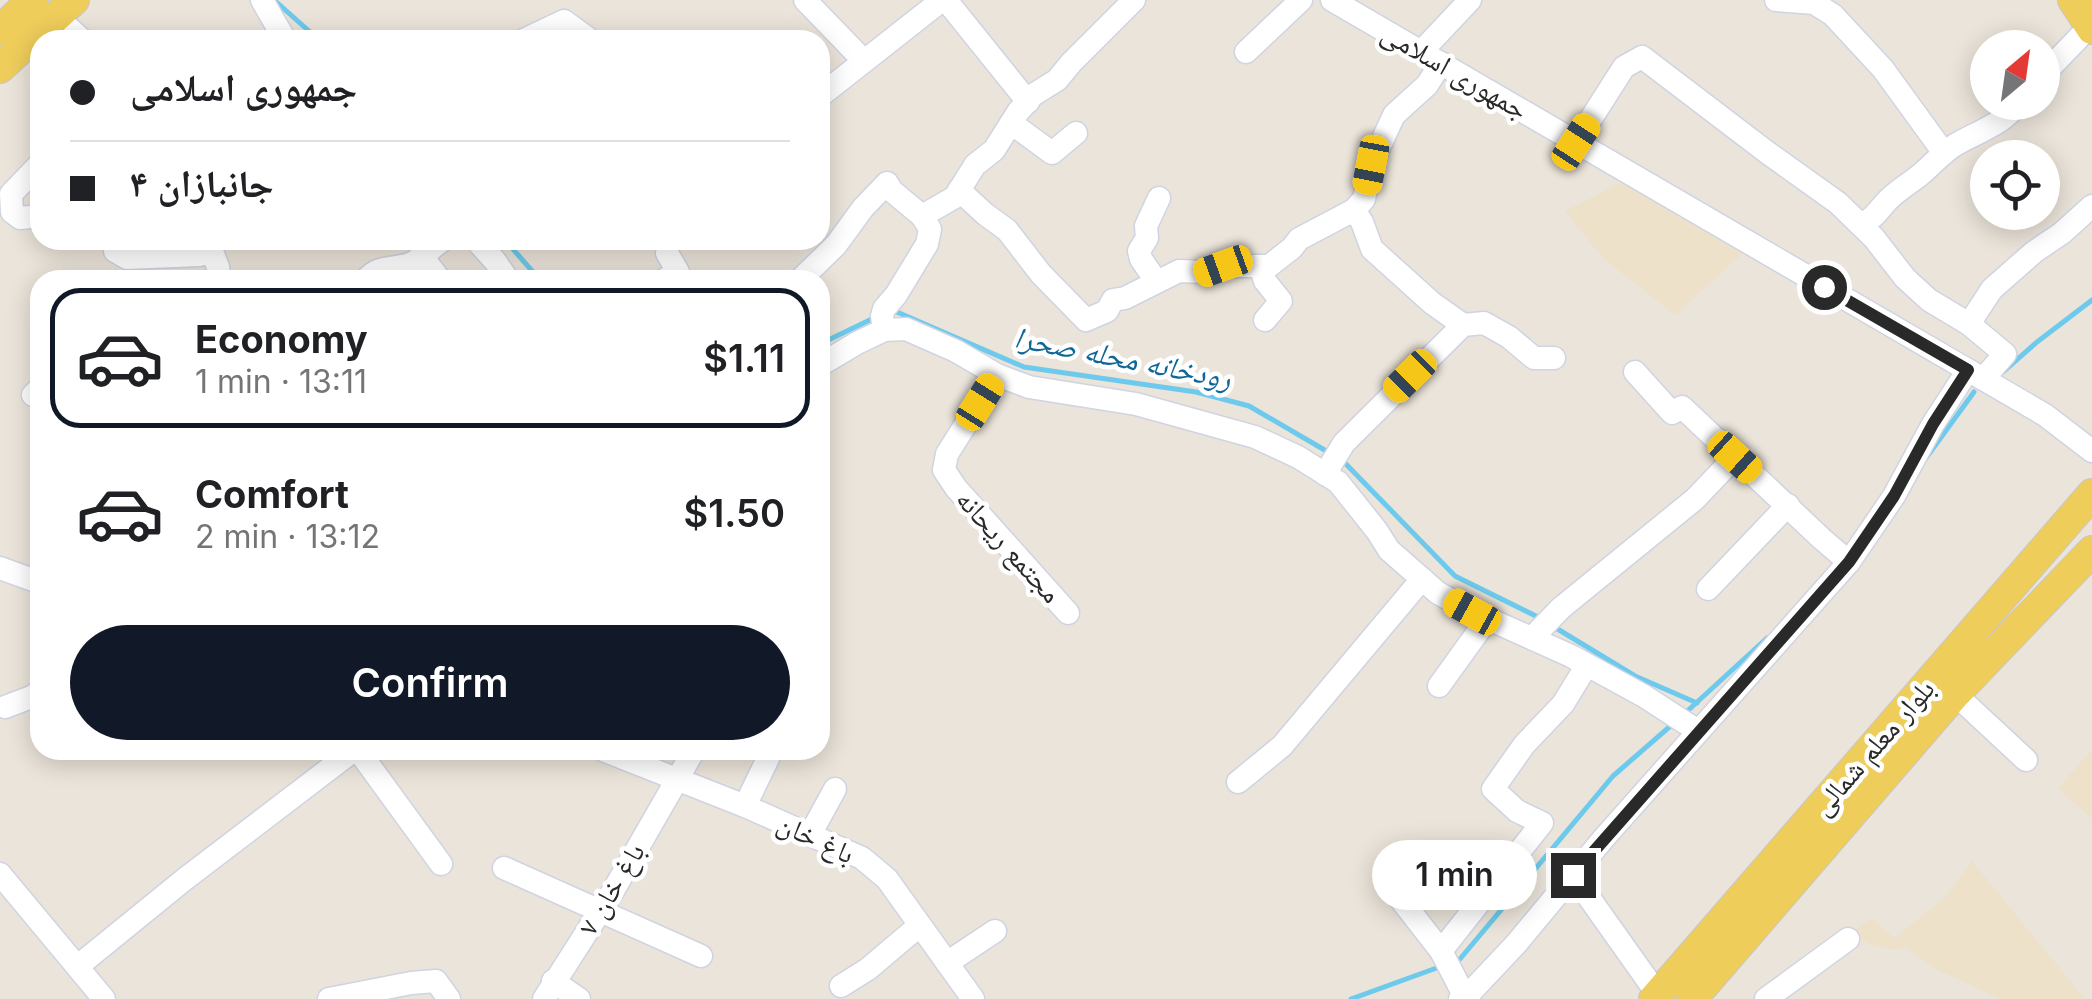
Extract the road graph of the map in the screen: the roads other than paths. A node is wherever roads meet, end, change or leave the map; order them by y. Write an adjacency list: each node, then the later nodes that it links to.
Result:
1 (262, 0): 16 (street)
2 (805, 0): 23 (street)
3 (944, 0): 23 (street); 26 (street)
4 (1134, 0): 26 (street)
5 (1302, 0): 20 (street)
6 (1332, 0): 21 (street, جمهوری اسلامی)
7 (1470, 0): 21 (street)
8 (1776, 0): 11 (street)
9 (2072, 0): 12 (main road)
10 (52, 4): 13 (main road); 14 (main road); 15 (street)
11 (1838, 8): 31 (street)
12 (2091, 26): 22 (street)
13 (0, 30)
14 (31, 30)
15 (74, 30)
16 (280, 30)
17 (545, 30): 18 (street)
18 (576, 30)
19 (30, 31): 24 (main road)
20 (1246, 52)
21 (1431, 58): 30 (street, جمهوری اسلامی); 36 (street)
22 (2060, 58)
23 (864, 61): 25 (street)
24 (0, 68)
25 (830, 88)
26 (1028, 102): 28 (street)
27 (2001, 120): 31 (street)
28 (1011, 123): 29 (street); 33 (street)
29 (1076, 133)
30 (1576, 142): 39 (street); 63 (street, جمهوری اسلامی)
31 (1944, 153): 39 (street)
32 (30, 174): 38 (street)
33 (959, 190): 37 (street); 54 (street)
34 (1160, 198): 54 (street)
35 (2092, 206): 57 (street)
36 (1354, 210): 48 (street); 58 (street)
37 (922, 216): 44 (street); 55 (street)
38 (6, 218)
39 (1861, 225): 57 (street)
40 (115, 250): 41 (street)
41 (205, 250)
42 (429, 250): 47 (street)
43 (485, 250): 51 (street)
44 (830, 250)
45 (830, 250): 53 (street)
46 (667, 253): 52 (street)
47 (422, 255): 49 (street); 50 (street)
48 (1260, 266): 54 (street); 56 (street)
49 (378, 270)
50 (433, 270)
51 (502, 270)
52 (677, 270)
53 (810, 270)
54 (1156, 281)
55 (883, 319): 60 (street); 62 (street)
56 (1264, 320)
57 (1969, 324): 63 (street)
58 (1463, 325): 59 (street); 66 (street)
59 (1554, 358)
60 (830, 359)
61 (1635, 372): 65 (street)
62 (997, 375): 66 (street); 75 (street, مجتمع ریحانه)
63 (1976, 375): 64 (street, جمهوری اسلامی); 70 (street)
64 (2092, 451)
65 (1735, 457): 68 (street); 77 (street)
66 (1325, 473): 73 (street)
67 (2092, 494): 110 (main road, بلوار معلم شمالی)
68 (1788, 505): 70 (street); 74 (street)
69 (2092, 551): 80 (main road, بلوار معلم شمالی)
70 (1849, 562): 83 (street)
71 (0, 568): 72 (street)
72 (30, 576)
73 (1422, 579): 76 (street); 91 (street)
74 (1708, 589)
75 (1068, 614)
76 (1488, 618): 77 (street); 79 (street)
77 (1532, 637): 78 (street)
78 (1587, 665): 83 (street); 105 (street)
79 (1439, 686)
80 (1956, 694): 89 (street); 110 (main road, بلوار معلم شمالی)
81 (30, 697): 82 (street)
82 (2, 706)
83 (1698, 731): 98 (street)
84 (326, 760): 107 (street)
85 (363, 760): 95 (street)
86 (629, 760): 90 (street, باغ خان)
87 (688, 760): 90 (street, باغ خان ۷)
88 (767, 760): 93 (street)
89 (2026, 760)
90 (677, 778): 93 (street, باغ خان); 100 (street, باغ خان ۷)
91 (1238, 782)
92 (835, 789): 94 (street)
93 (745, 806): 94 (street, باغ خان)
94 (811, 834): 101 (street, باغ خان)
95 (441, 864)
96 (504, 868): 100 (street)
97 (0, 874): 107 (street)
98 (1573, 875): 110 (street); 112 (street)
99 (1399, 897): 105 (street)
100 (600, 911): 104 (street); 109 (street, باغ خان ۷)
101 (920, 926): 106 (street, باغ خان); 108 (street)
102 (995, 931): 106 (street)
103 (1848, 939): 117 (street)
104 (701, 956)
105 (1445, 959): 112 (street)
106 (947, 964): 111 (street, باغ خان)
107 (78, 966): 113 (street)
108 (840, 986)
109 (549, 990): 116 (street)
110 (1677, 994)
111 (961, 995)
112 (1464, 998)
113 (104, 999)
114 (330, 999): 115 (street)
115 (449, 999)
116 (579, 999)
117 (1766, 999)

